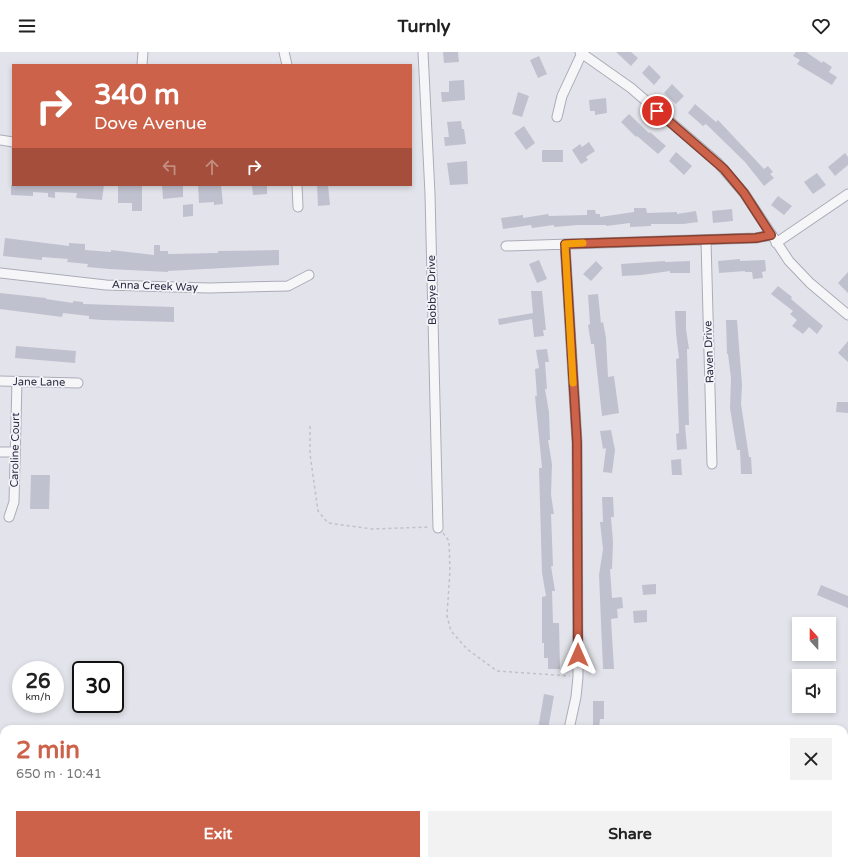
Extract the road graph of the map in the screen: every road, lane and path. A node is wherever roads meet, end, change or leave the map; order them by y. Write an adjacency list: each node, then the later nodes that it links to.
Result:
1 (143, 52): 5 (street)
2 (284, 52): 6 (street)
3 (424, 52): 29 (street, Bobbye Drive)
4 (581, 52): 7 (street); 13 (street)
5 (142, 64)
6 (287, 64)
7 (557, 117)
8 (0, 140): 9 (street)
9 (12, 142)
10 (298, 186): 12 (street)
11 (848, 194): 15 (street)
12 (298, 207)
13 (771, 235): 14 (street); 15 (street)
14 (706, 240): 16 (street); 27 (street, Raven Drive)
15 (776, 243): 20 (street)
16 (565, 244): 17 (street); 30 (street)
17 (506, 246)
18 (0, 273): 19 (street, Anna Creek Way)
19 (309, 275)
20 (848, 315)
21 (0, 381): 22 (street, Jane Lane)
22 (17, 381): 23 (street, Jane Lane); 26 (street, Caroline Court)
23 (78, 383)
24 (310, 426): 29 (path)
25 (0, 452): 26 (street)
26 (15, 452): 28 (street, Caroline Court)
27 (712, 464)
28 (9, 517)
29 (438, 528): 30 (path)
30 (578, 677): 31 (street)
31 (570, 725)

